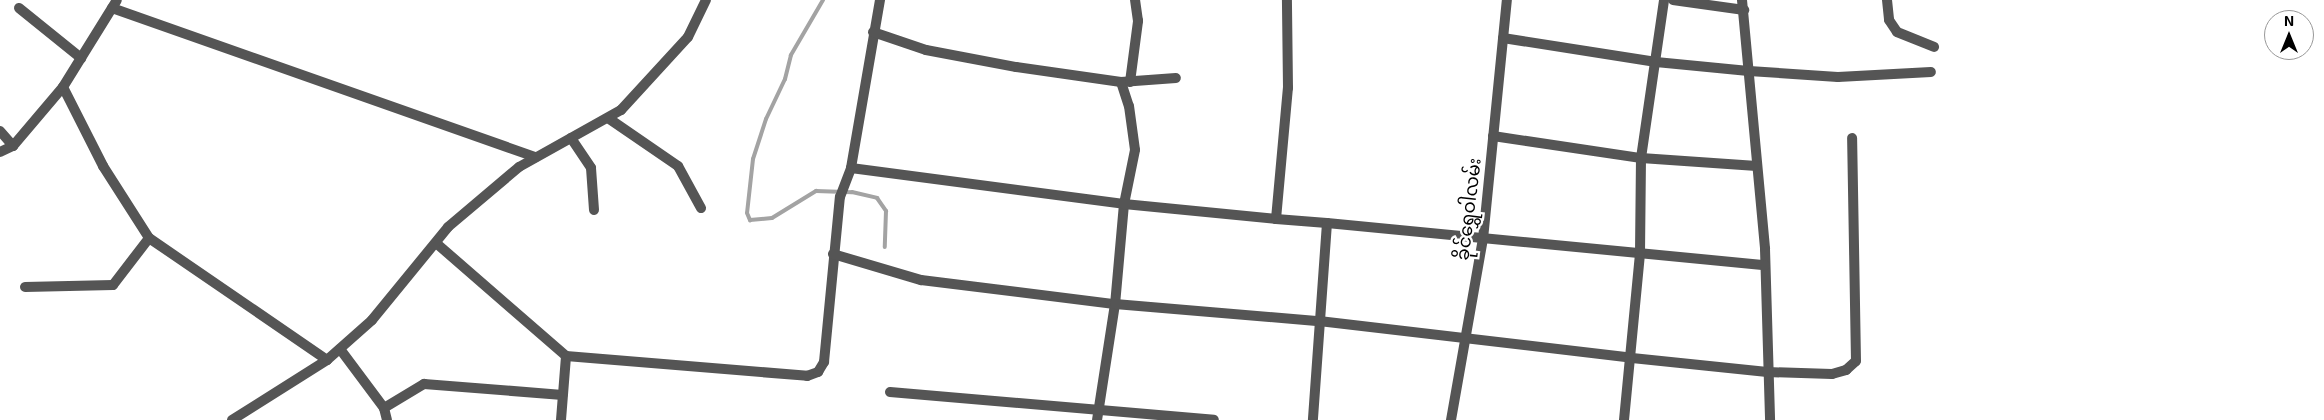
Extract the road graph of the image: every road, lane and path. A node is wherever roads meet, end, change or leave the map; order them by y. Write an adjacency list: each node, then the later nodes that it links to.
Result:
1 (706, 0): 22 (street)
2 (880, 0): 12 (street)
3 (1135, 0): 20 (street)
4 (1287, 0): 36 (street)
5 (1507, 0): 13 (street, ခိုင်ရွှေဝါလမ်း)
6 (1664, 0): 16 (street)
7 (1673, 0): 10 (street)
8 (1887, 0): 14 (street)
9 (115, 4): 15 (street); 29 (street)
10 (1743, 5): 17 (street)
11 (19, 8): 15 (street)
12 (872, 32): 20 (street); 32 (street)
13 (1503, 38): 16 (street); 24 (street, ခိုင်ရွှေဝါလမ်း)
14 (1934, 47)
15 (81, 58): 21 (street)
16 (1656, 62): 17 (street); 30 (street)
17 (1749, 70): 18 (street); 31 (street)
18 (1931, 72)
19 (1176, 78): 20 (street)
20 (1126, 82): 33 (street)
21 (63, 87): 27 (street); 38 (street)
22 (608, 118): 25 (street); 34 (street)
23 (0, 131): 27 (street)
24 (1493, 136): 30 (street); 39 (street, ခိုင်ရွှေဝါလမ်း)
25 (571, 138): 29 (street); 35 (street)
26 (1852, 138): 52 (street)
27 (13, 146): 28 (street)
28 (0, 152)
29 (536, 157): 40 (street)
30 (1641, 158): 31 (street); 41 (street)
31 (1758, 166): 43 (street)
32 (851, 168): 33 (street); 42 (street)
33 (1124, 204): 36 (street); 45 (street)
34 (700, 208)
35 (594, 210)
36 (1276, 219): 37 (street)
37 (1327, 223): 39 (street); 46 (street)
38 (149, 238): 44 (street); 51 (street)
39 (1482, 239): 41 (street); 47 (street, ခိုင်ရွှေဝါလမ်း)
40 (436, 243): 48 (street); 49 (street)
41 (1640, 253): 43 (street); 50 (street)
42 (833, 254): 45 (street); 49 (street)
43 (1765, 265): 52 (street)
44 (25, 287)
45 (1115, 304): 46 (street); 56 (street)
46 (1319, 321): 47 (street); 61 (street)
47 (1463, 338): 50 (street); 62 (street, ခိုင်ရွှေဝါလမ်း)
48 (340, 349): 51 (street); 55 (street)
49 (566, 356): 54 (street)
50 (1632, 358): 52 (street); 63 (street)
51 (327, 360): 57 (street)
52 (1767, 372): 64 (street)
53 (890, 392): 56 (street)
54 (563, 395): 55 (street); 59 (street)
55 (384, 408): 58 (street)
56 (1098, 416): 60 (street)
57 (232, 420)
58 (387, 420)
59 (561, 420)
60 (1214, 420)
61 (1313, 420)
62 (1451, 420)
63 (1624, 420)
64 (1770, 420)

